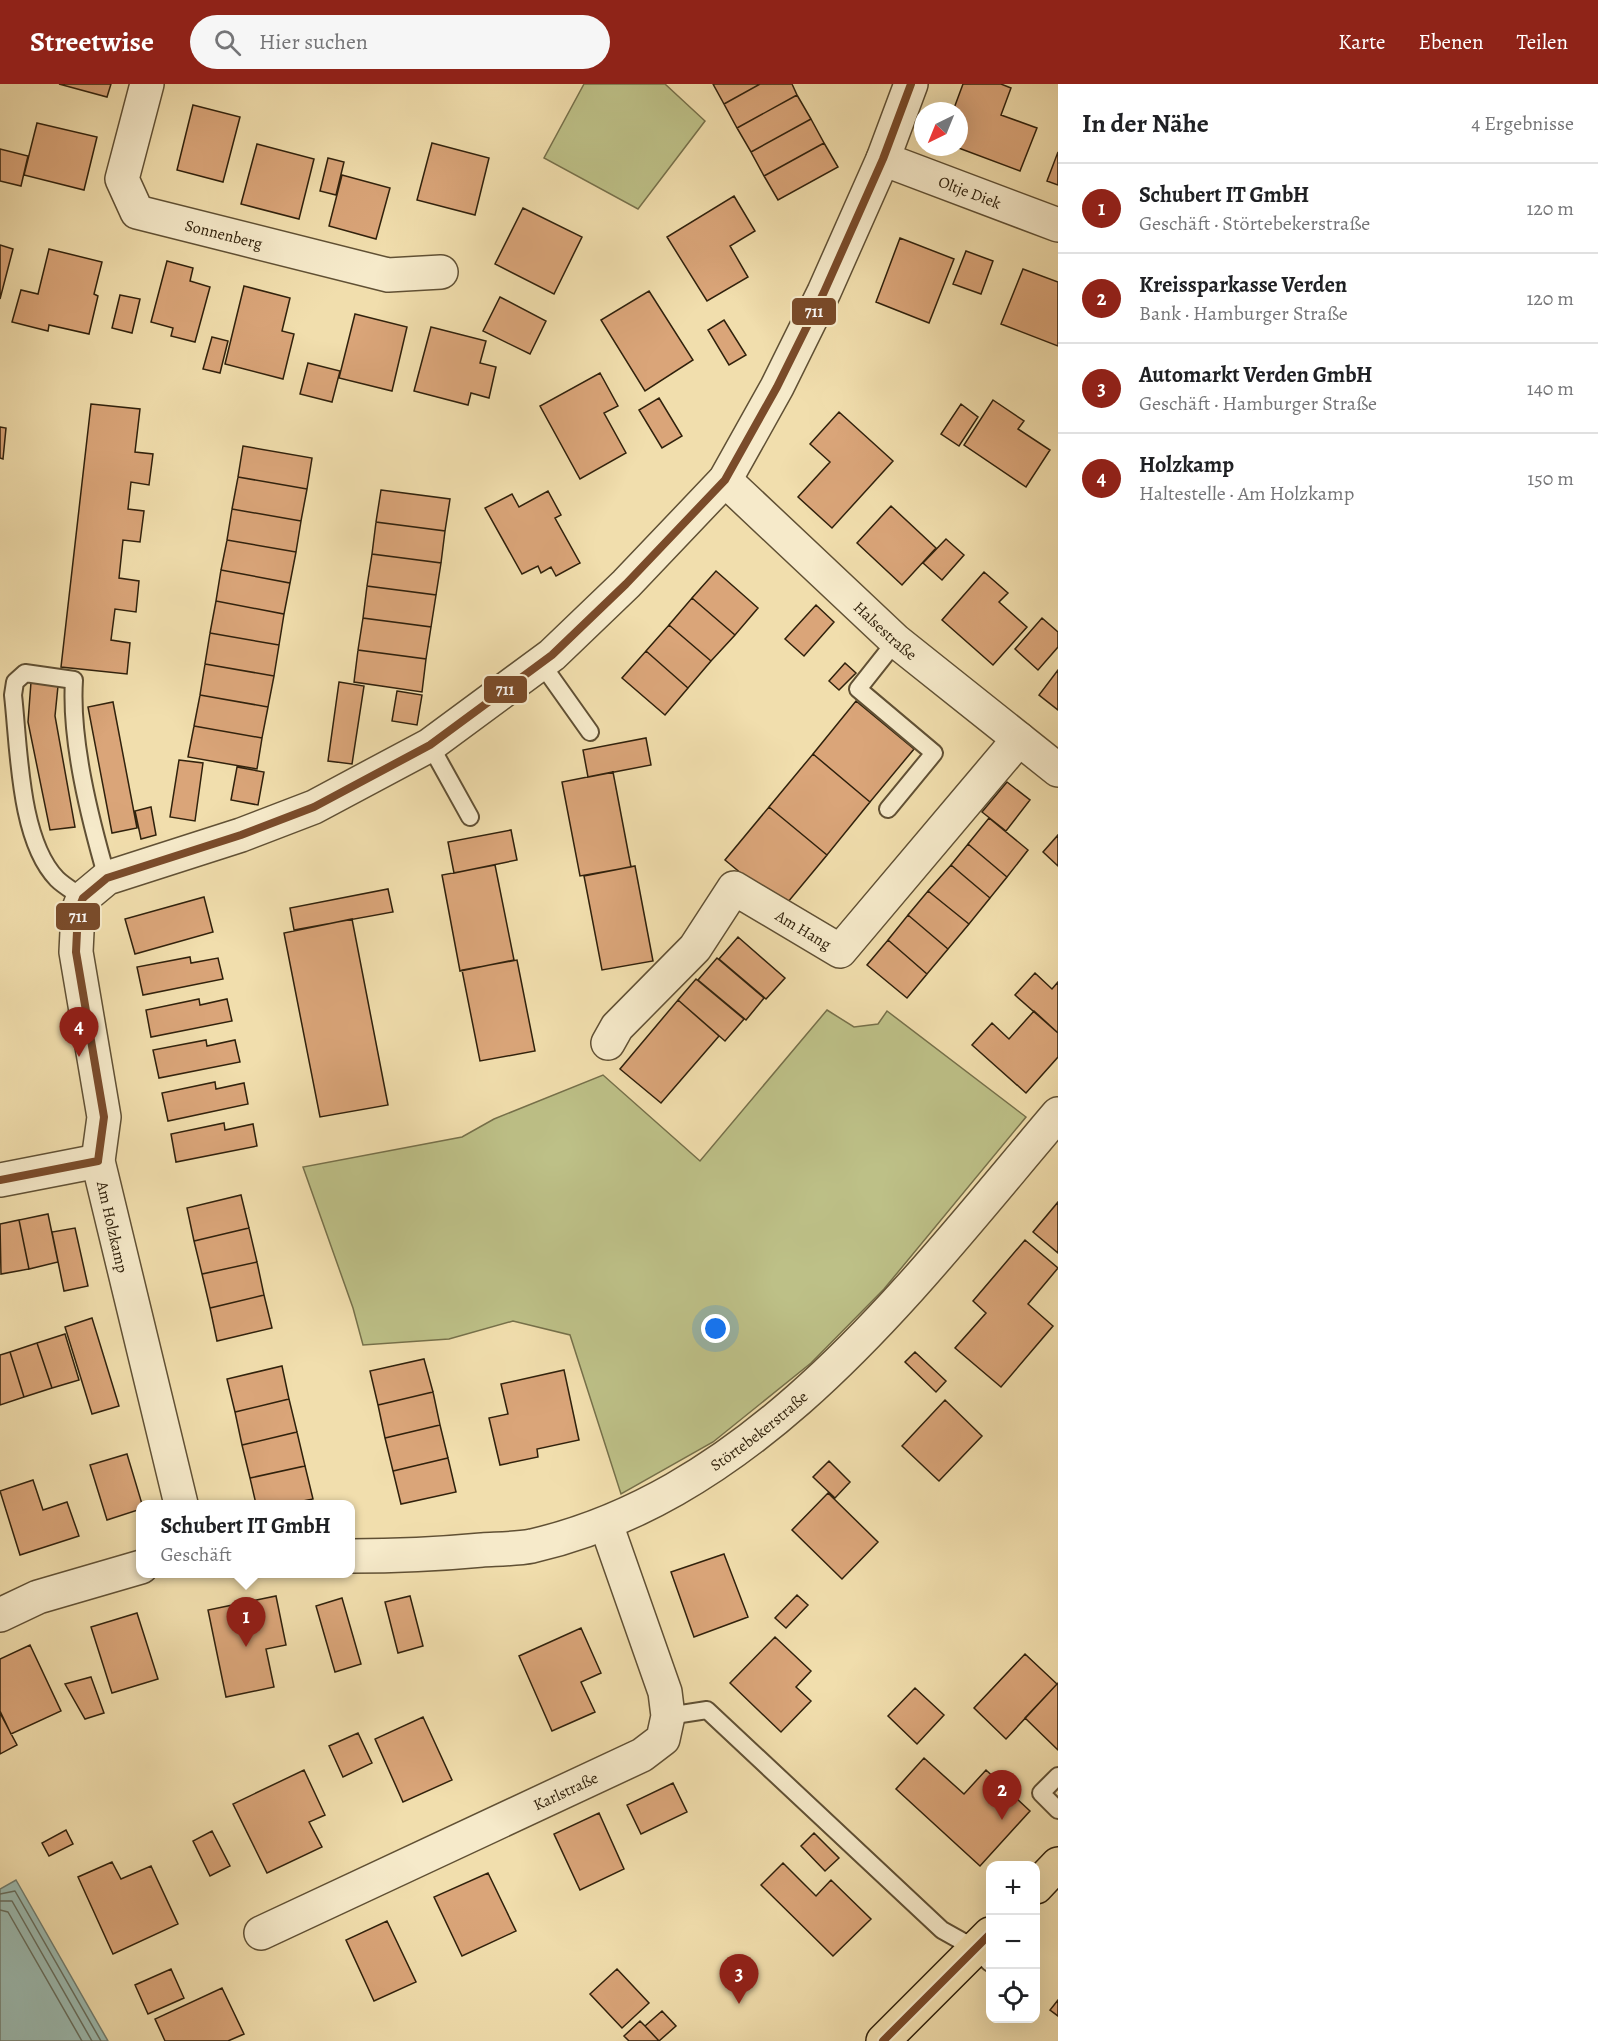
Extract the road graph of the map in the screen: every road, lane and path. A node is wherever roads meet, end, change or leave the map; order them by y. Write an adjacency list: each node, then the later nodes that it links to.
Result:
1 (147, 84): 5 (street, Sonnenberg)
2 (911, 84): 3 (street)
3 (883, 159): 4 (street, Oltje Diek); 6 (street)
4 (1058, 225)
5 (441, 272)
6 (725, 480): 7 (street, Halsestraße); 8 (street)
7 (896, 641): 10 (street, Halsestraße); 13 (lane)
8 (541, 663): 9 (lane); 11 (street)
9 (590, 732)
10 (1018, 739): 12 (street, Halsestraße); 16 (street, Am Hang)
11 (430, 745): 14 (lane); 15 (street)
12 (1058, 770)
13 (888, 809)
14 (470, 817)
15 (95, 888): 15 (lane); 18 (street, Am Holzkamp)
16 (608, 1043)
17 (1058, 1114): 21 (street, Störtebekerstraße)
18 (98, 1161): 19 (street); 20 (street, Am Holzkamp)
19 (0, 1180)
20 (179, 1500)
21 (606, 1524): 22 (street, Störtebekerstraße); 25 (street)
22 (355, 1556)
23 (136, 1568): 24 (street)
24 (0, 1615)
25 (668, 1716): 30 (street, Karlstraße); 31 (lane)
26 (1058, 1776): 27 (lane)
27 (1058, 1810)
28 (1058, 1864): 29 (main road)
29 (1040, 1882)
30 (261, 1933)
31 (985, 1948): 32 (main road)
32 (883, 2041)

